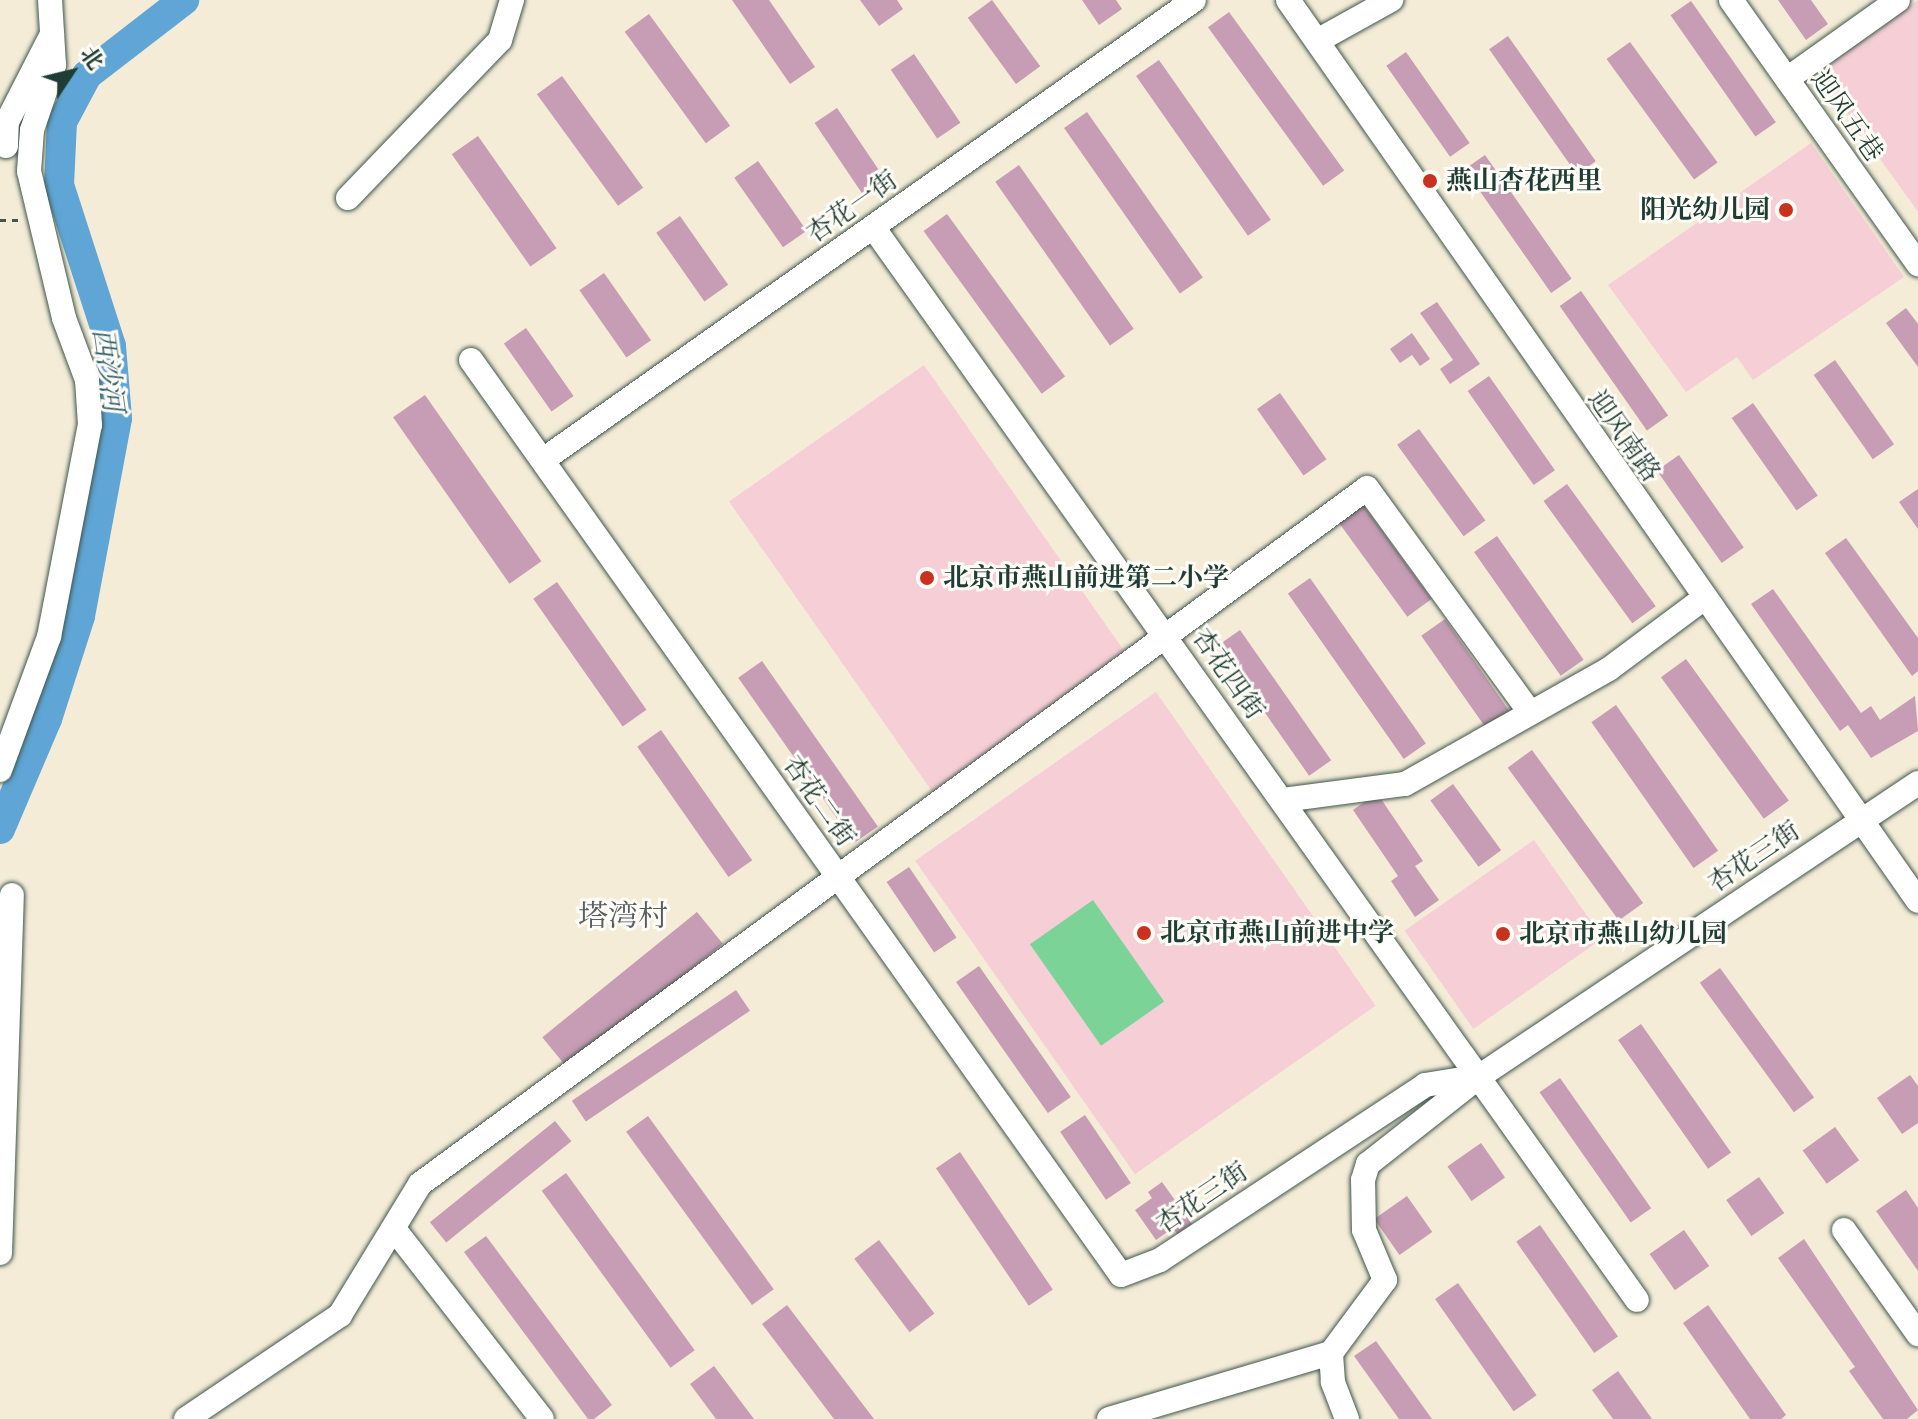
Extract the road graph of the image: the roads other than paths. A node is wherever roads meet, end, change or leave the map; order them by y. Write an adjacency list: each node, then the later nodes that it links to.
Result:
1 (50, 0): 8 (street)
2 (512, 0): 12 (street)
3 (1194, 0): 13 (street, 杏花一街)
4 (1288, 0): 9 (street, 迎风南路)
5 (1391, 0): 9 (street)
6 (1731, 0): 10 (street, 迎风五巷)
7 (1898, 0): 10 (street)
8 (55, 28): 11 (street); 20 (street)
9 (1317, 41): 17 (street, 迎风南路)
10 (1787, 79): 14 (street, 迎风五巷)
11 (6, 146)
12 (348, 198)
13 (873, 227): 16 (street, 杏花一街); 18 (street, 杏花四街)
14 (1918, 264)
15 (471, 360): 16 (street, 杏花二街)
16 (543, 460): 24 (street, 杏花二街)
17 (1703, 599): 19 (street); 23 (street, 迎风南路)
18 (1166, 636): 19 (street); 22 (street, 杏花四街); 24 (street)
19 (1529, 711): 22 (street)
20 (0, 770)
21 (1918, 783): 23 (street, 杏花三街)
22 (1283, 800): 27 (street, 杏花四街)
23 (1861, 819): 26 (street, 迎风南路); 27 (street, 杏花三街)
24 (838, 877): 30 (street); 33 (street, 杏花二街)
25 (12, 895): 32 (street)
26 (1918, 901)
27 (1480, 1076): 28 (street, 杏花三街); 29 (street, 杏花三街); 34 (street, 杏花四街)
28 (1342, 1139): 29 (street); 33 (street, 杏花三街)
29 (1368, 1164): 36 (street)
30 (395, 1230): 37 (street); 38 (street)
31 (1844, 1230): 35 (street)
32 (0, 1253)
33 (1121, 1275)
34 (1637, 1300)
35 (1918, 1334)
36 (1331, 1353): 39 (street); 40 (street)
37 (186, 1419)
38 (542, 1419)
39 (1109, 1419)
40 (1347, 1419)

